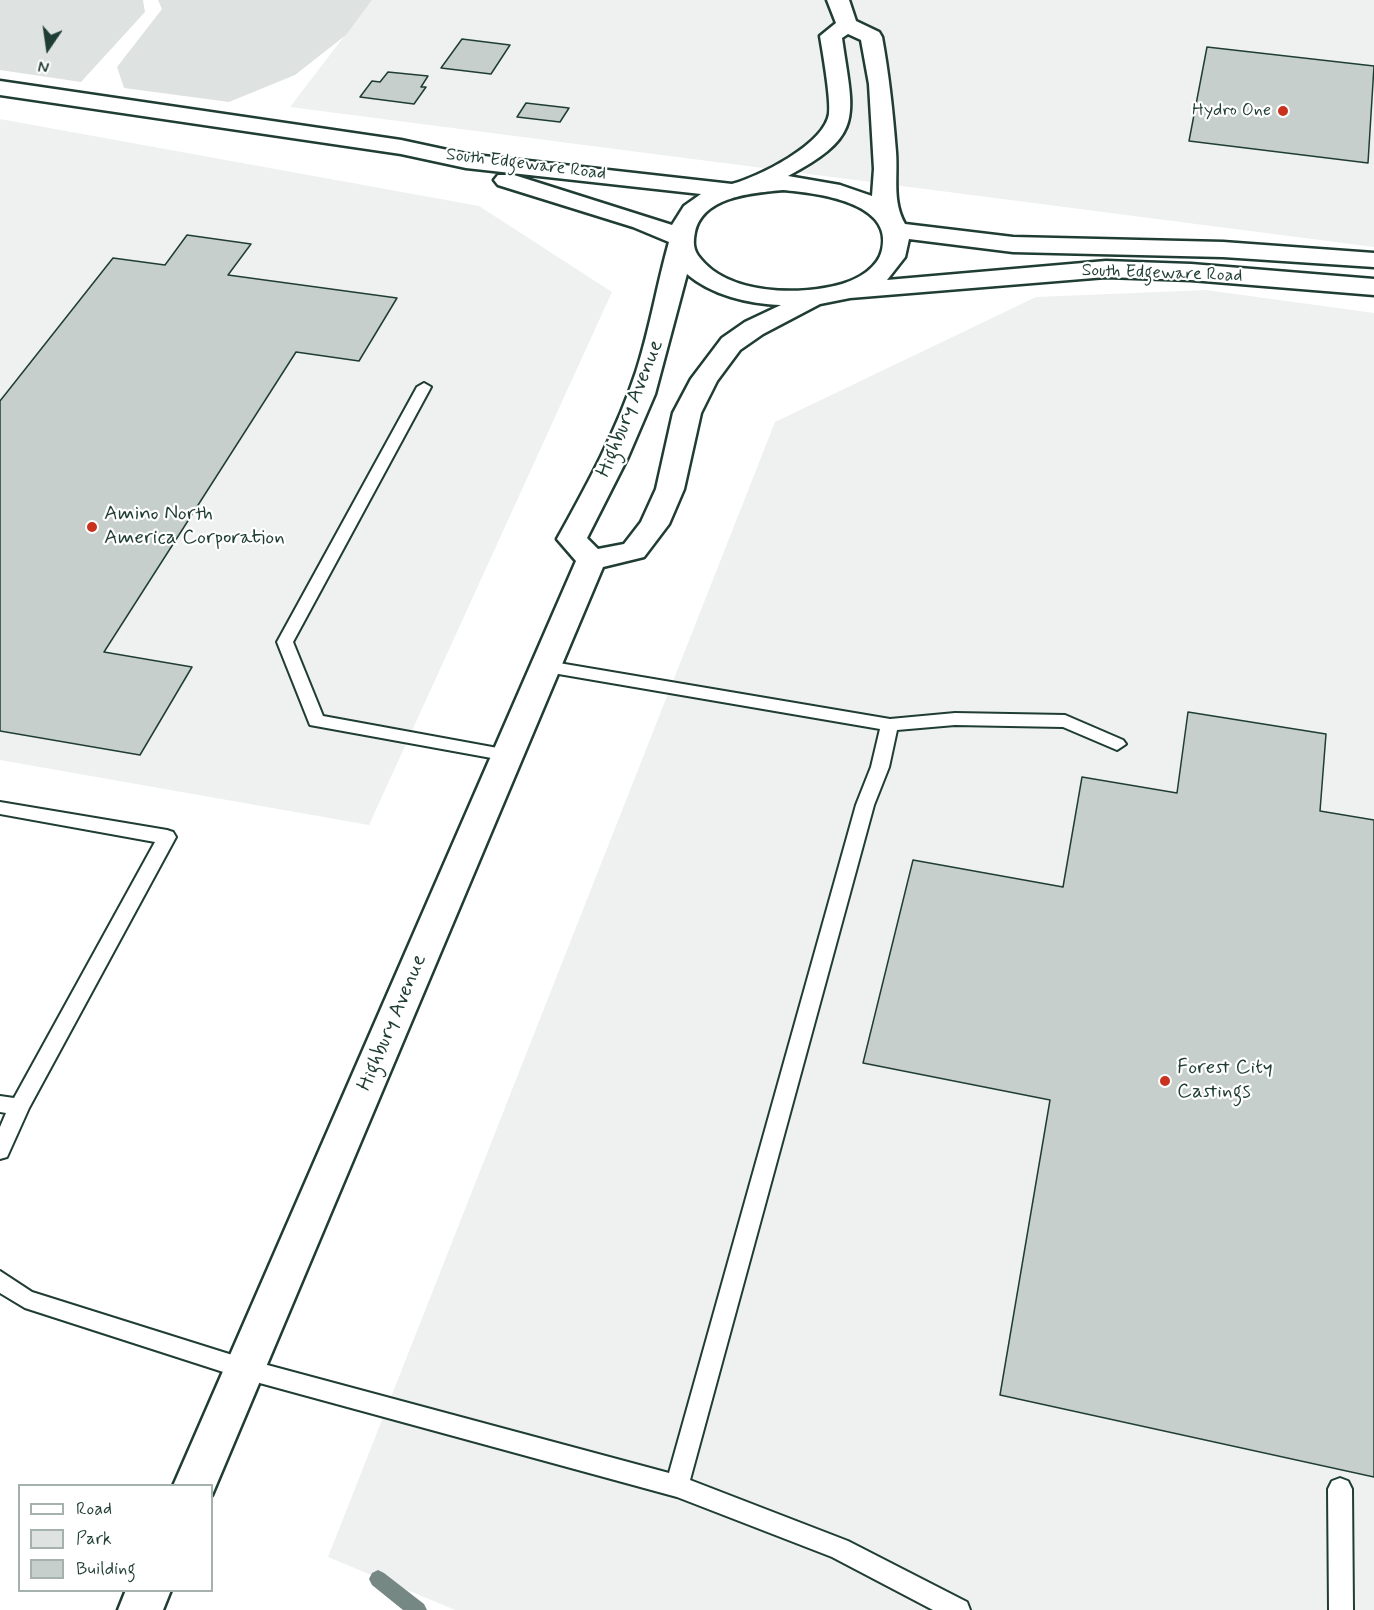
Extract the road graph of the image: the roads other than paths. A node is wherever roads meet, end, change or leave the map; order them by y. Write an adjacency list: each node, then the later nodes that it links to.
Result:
1 (838, 0): 2 (main road)
2 (848, 25): 5 (main road); 6 (main road)
3 (0, 88): 4 (main road, South Edgeware Road)
4 (318, 136): 5 (main road, South Edgeware Road); 7 (main road, South Edgeware Road)
5 (743, 188): 6 (main road); 7 (main road)
6 (890, 222): 8 (main road, South Edgeware Road); 10 (main road)
7 (681, 242): 10 (main road, South Edgeware Road); 12 (main road, Highbury Avenue)
8 (1374, 260)
9 (1374, 287): 10 (main road, South Edgeware Road)
10 (831, 294): 12 (main road)
11 (424, 387): 16 (lane)
12 (591, 560): 13 (main road, Highbury Avenue)
13 (547, 666): 14 (lane); 16 (main road, Highbury Avenue)
14 (890, 725): 15 (lane); 23 (lane)
15 (1117, 744)
16 (508, 756): 21 (main road, Highbury Avenue)
17 (0, 808): 18 (lane)
18 (10, 1106): 19 (lane)
19 (0, 1151)
20 (0, 1280): 21 (lane)
21 (245, 1369): 22 (main road, Highbury Avenue); 23 (lane)
22 (194, 1484)
23 (677, 1486): 27 (lane)
24 (1340, 1489): 28 (lane)
25 (148, 1592): 26 (main road)
26 (140, 1610)
27 (958, 1610)
28 (1341, 1610)

